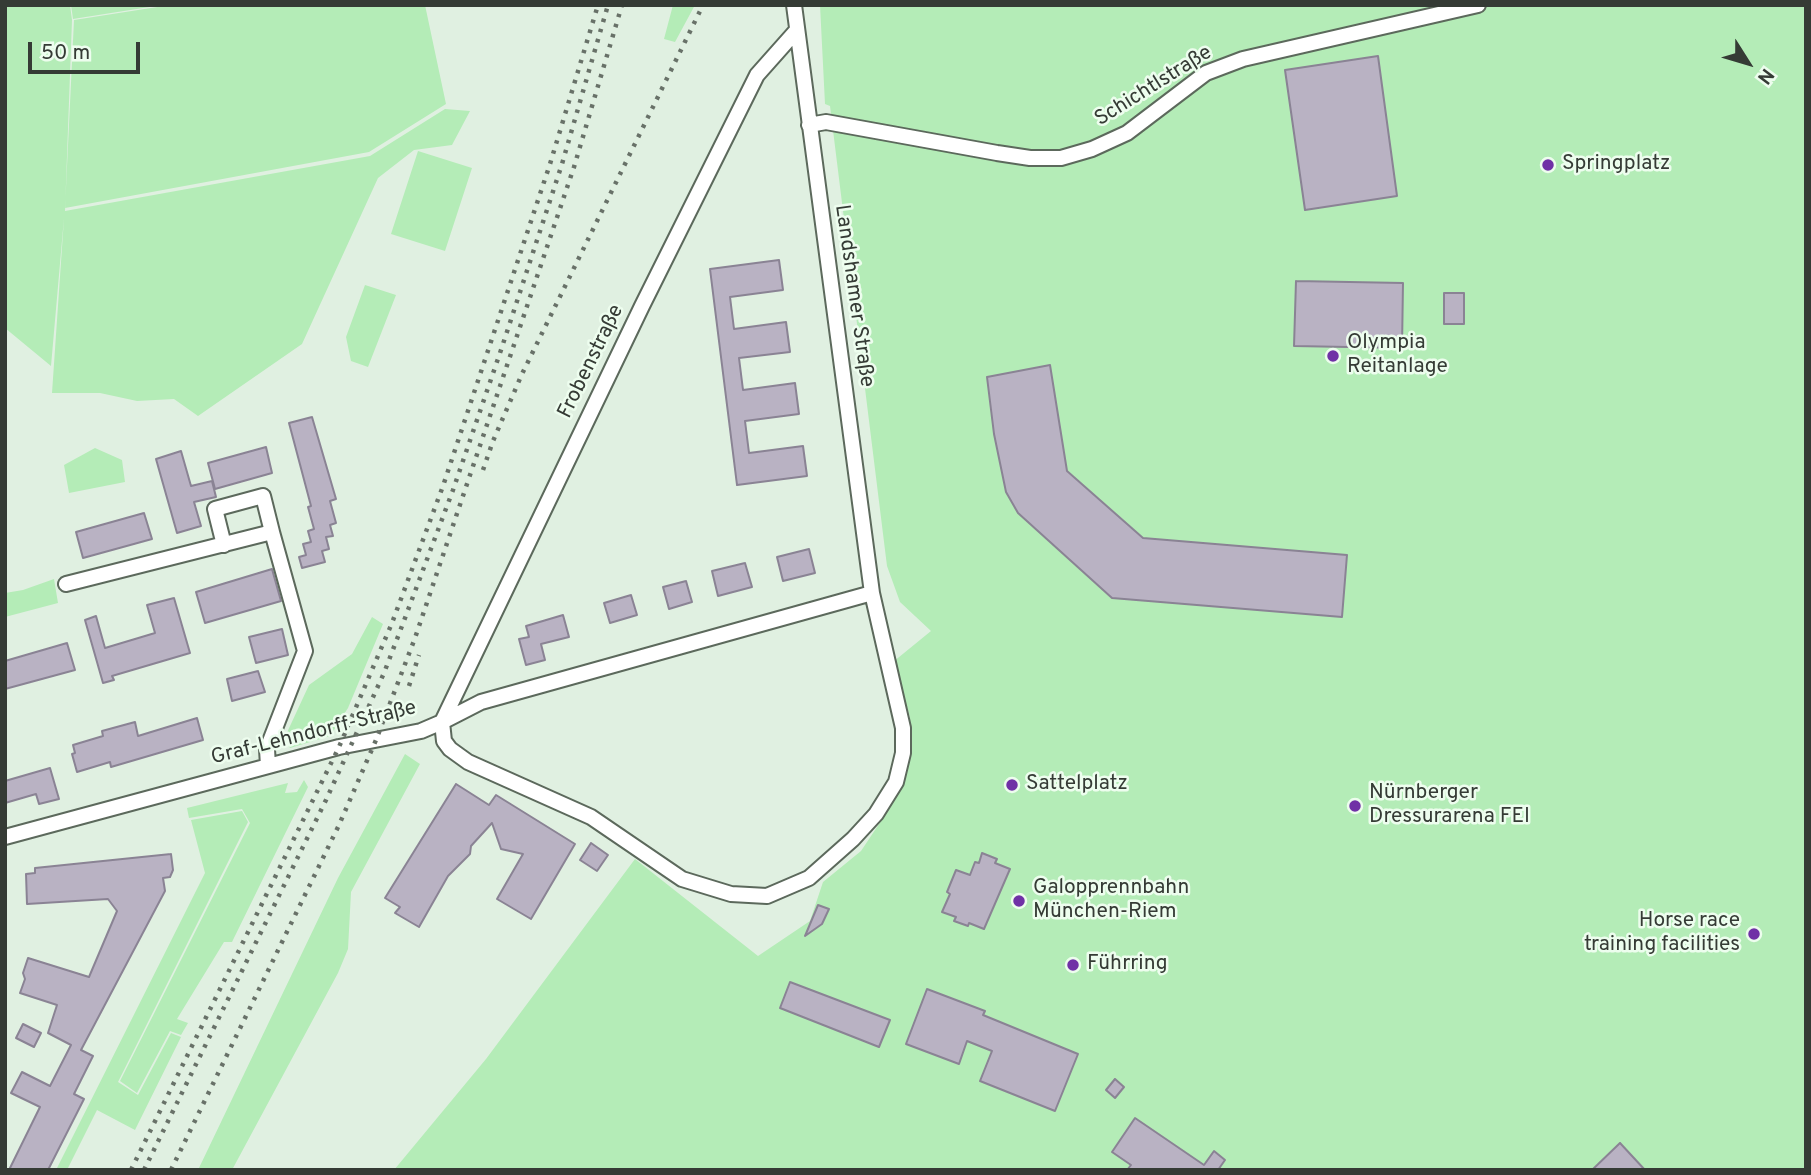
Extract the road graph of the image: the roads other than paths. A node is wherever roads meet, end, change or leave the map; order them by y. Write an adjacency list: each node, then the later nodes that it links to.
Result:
1 (794, 5): 3 (street, Landshamer Straße)
2 (1478, 5): 4 (street, Schichtlstraße)
3 (797, 30): 4 (street, Landshamer Straße); 9 (street, Frobenstraße)
4 (809, 125): 8 (street, Landshamer Straße)
5 (272, 532): 6 (street); 6 (street); 10 (street)
6 (223, 544): 7 (street)
7 (66, 584)
8 (872, 593): 9 (street, Graf-Lehndorff-Straße); 9 (street, Landshamer Straße)
9 (442, 722): 10 (street, Graf-Lehndorff-Straße)
10 (268, 766): 11 (street, Graf-Lehndorff-Straße)
11 (5, 836)

